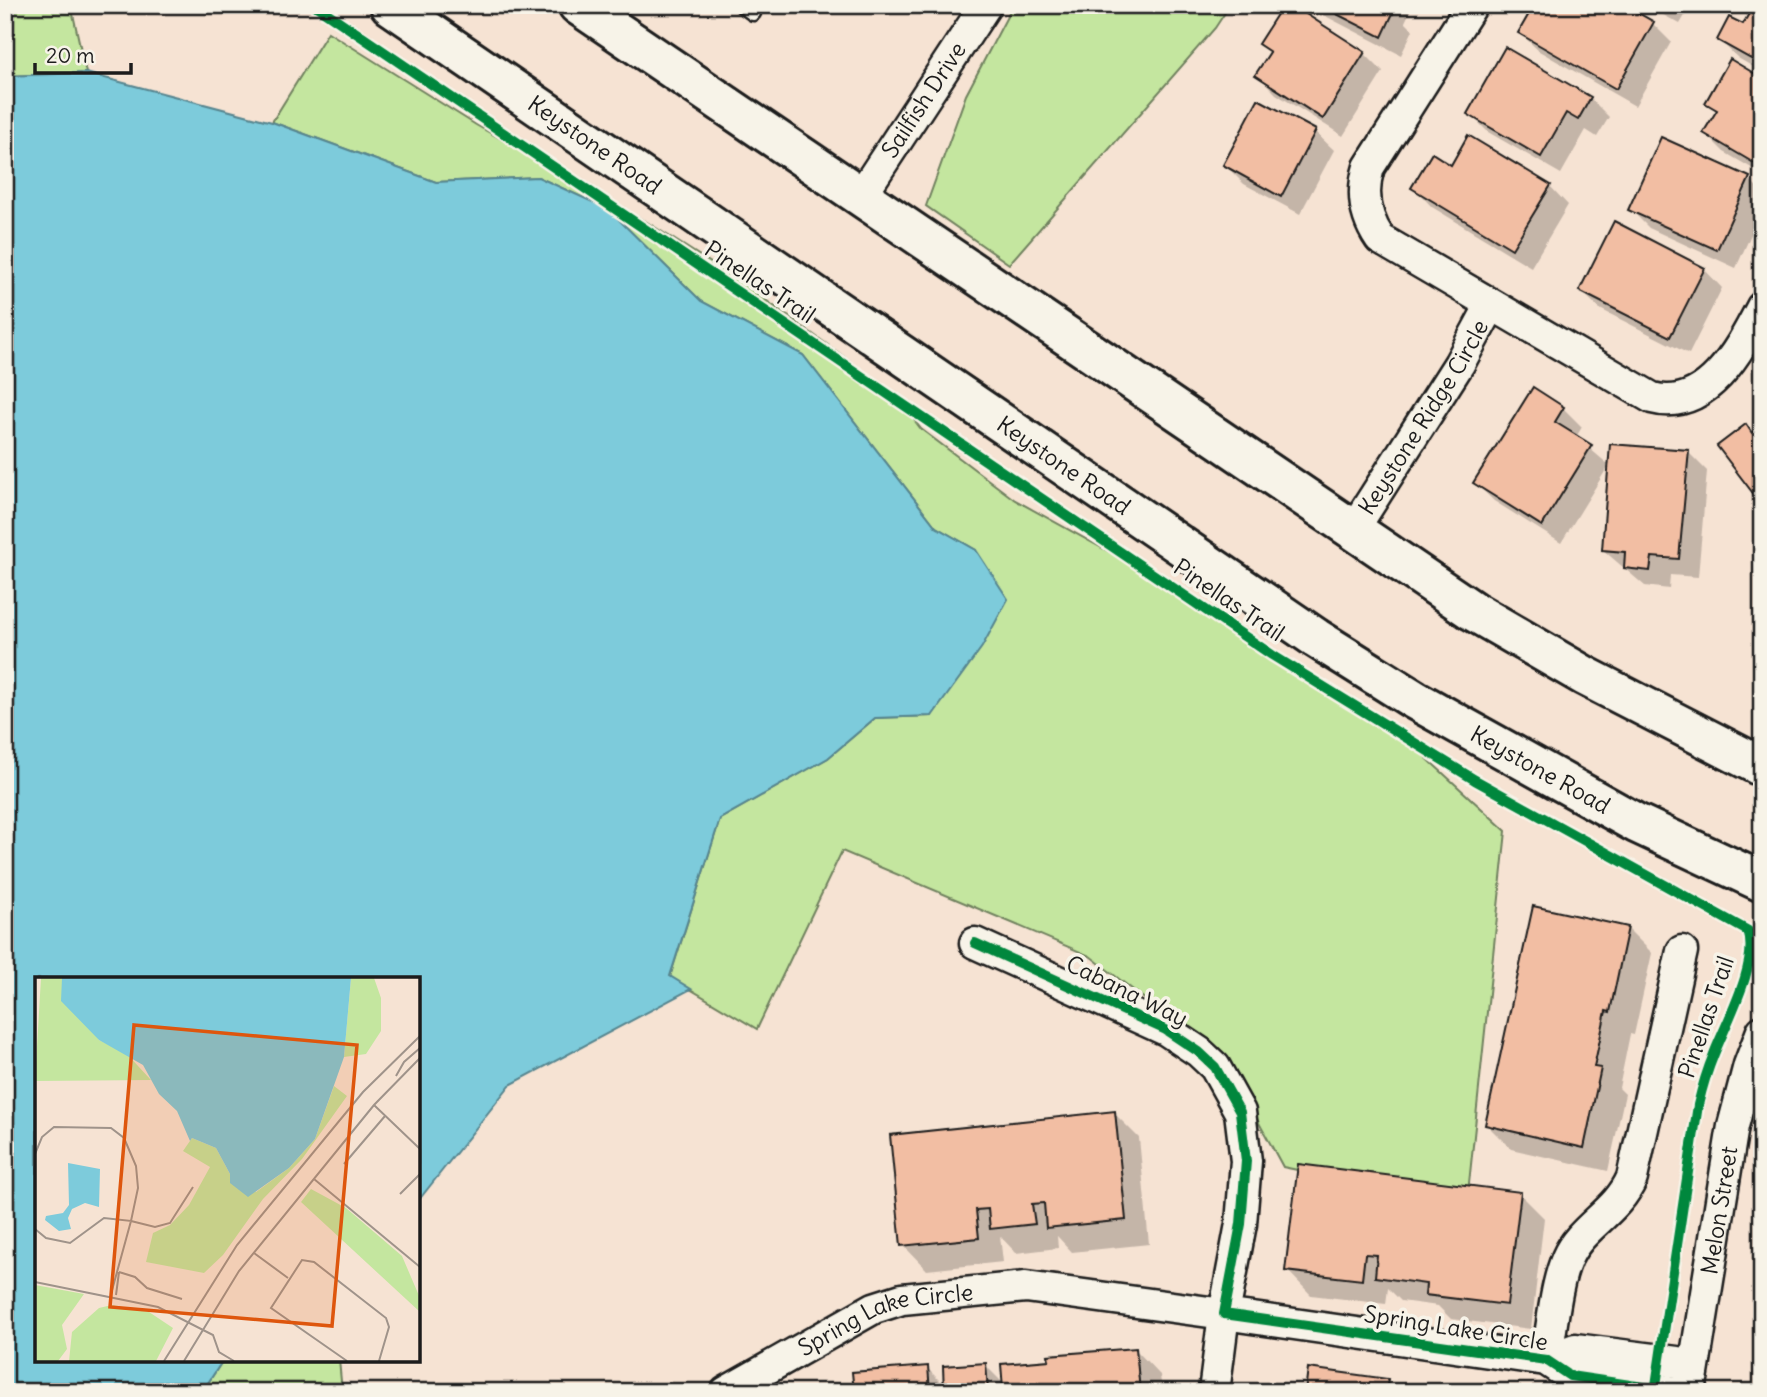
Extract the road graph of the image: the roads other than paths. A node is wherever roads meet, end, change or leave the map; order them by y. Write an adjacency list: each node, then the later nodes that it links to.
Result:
1 (390, 5): 10 (main road, Keystone Road)
2 (578, 5): 5 (main road)
3 (986, 5): 5 (street, Sailfish Drive)
4 (1472, 5): 6 (street, Keystone Ridge Circle)
5 (860, 197): 8 (main road)
6 (1491, 305): 7 (street, Keystone Ridge Circle); 8 (street, Keystone Ridge Circle)
7 (1762, 307)
8 (1353, 530): 9 (main road)
9 (1762, 767)
10 (1762, 882)
11 (975, 943): 14 (street, Cabana Way)
12 (1682, 951): 15 (street)
13 (1762, 1031): 16 (street, Melon Street)
14 (1224, 1314): 15 (street, Spring Lake Circle); 17 (street, Spring Lake Circle); 18 (street)
15 (1546, 1360): 16 (street, Spring Lake Circle); 19 (street, Spring Lake Circle)
16 (1691, 1378)
17 (726, 1392)
18 (1214, 1392)
19 (1677, 1392)

